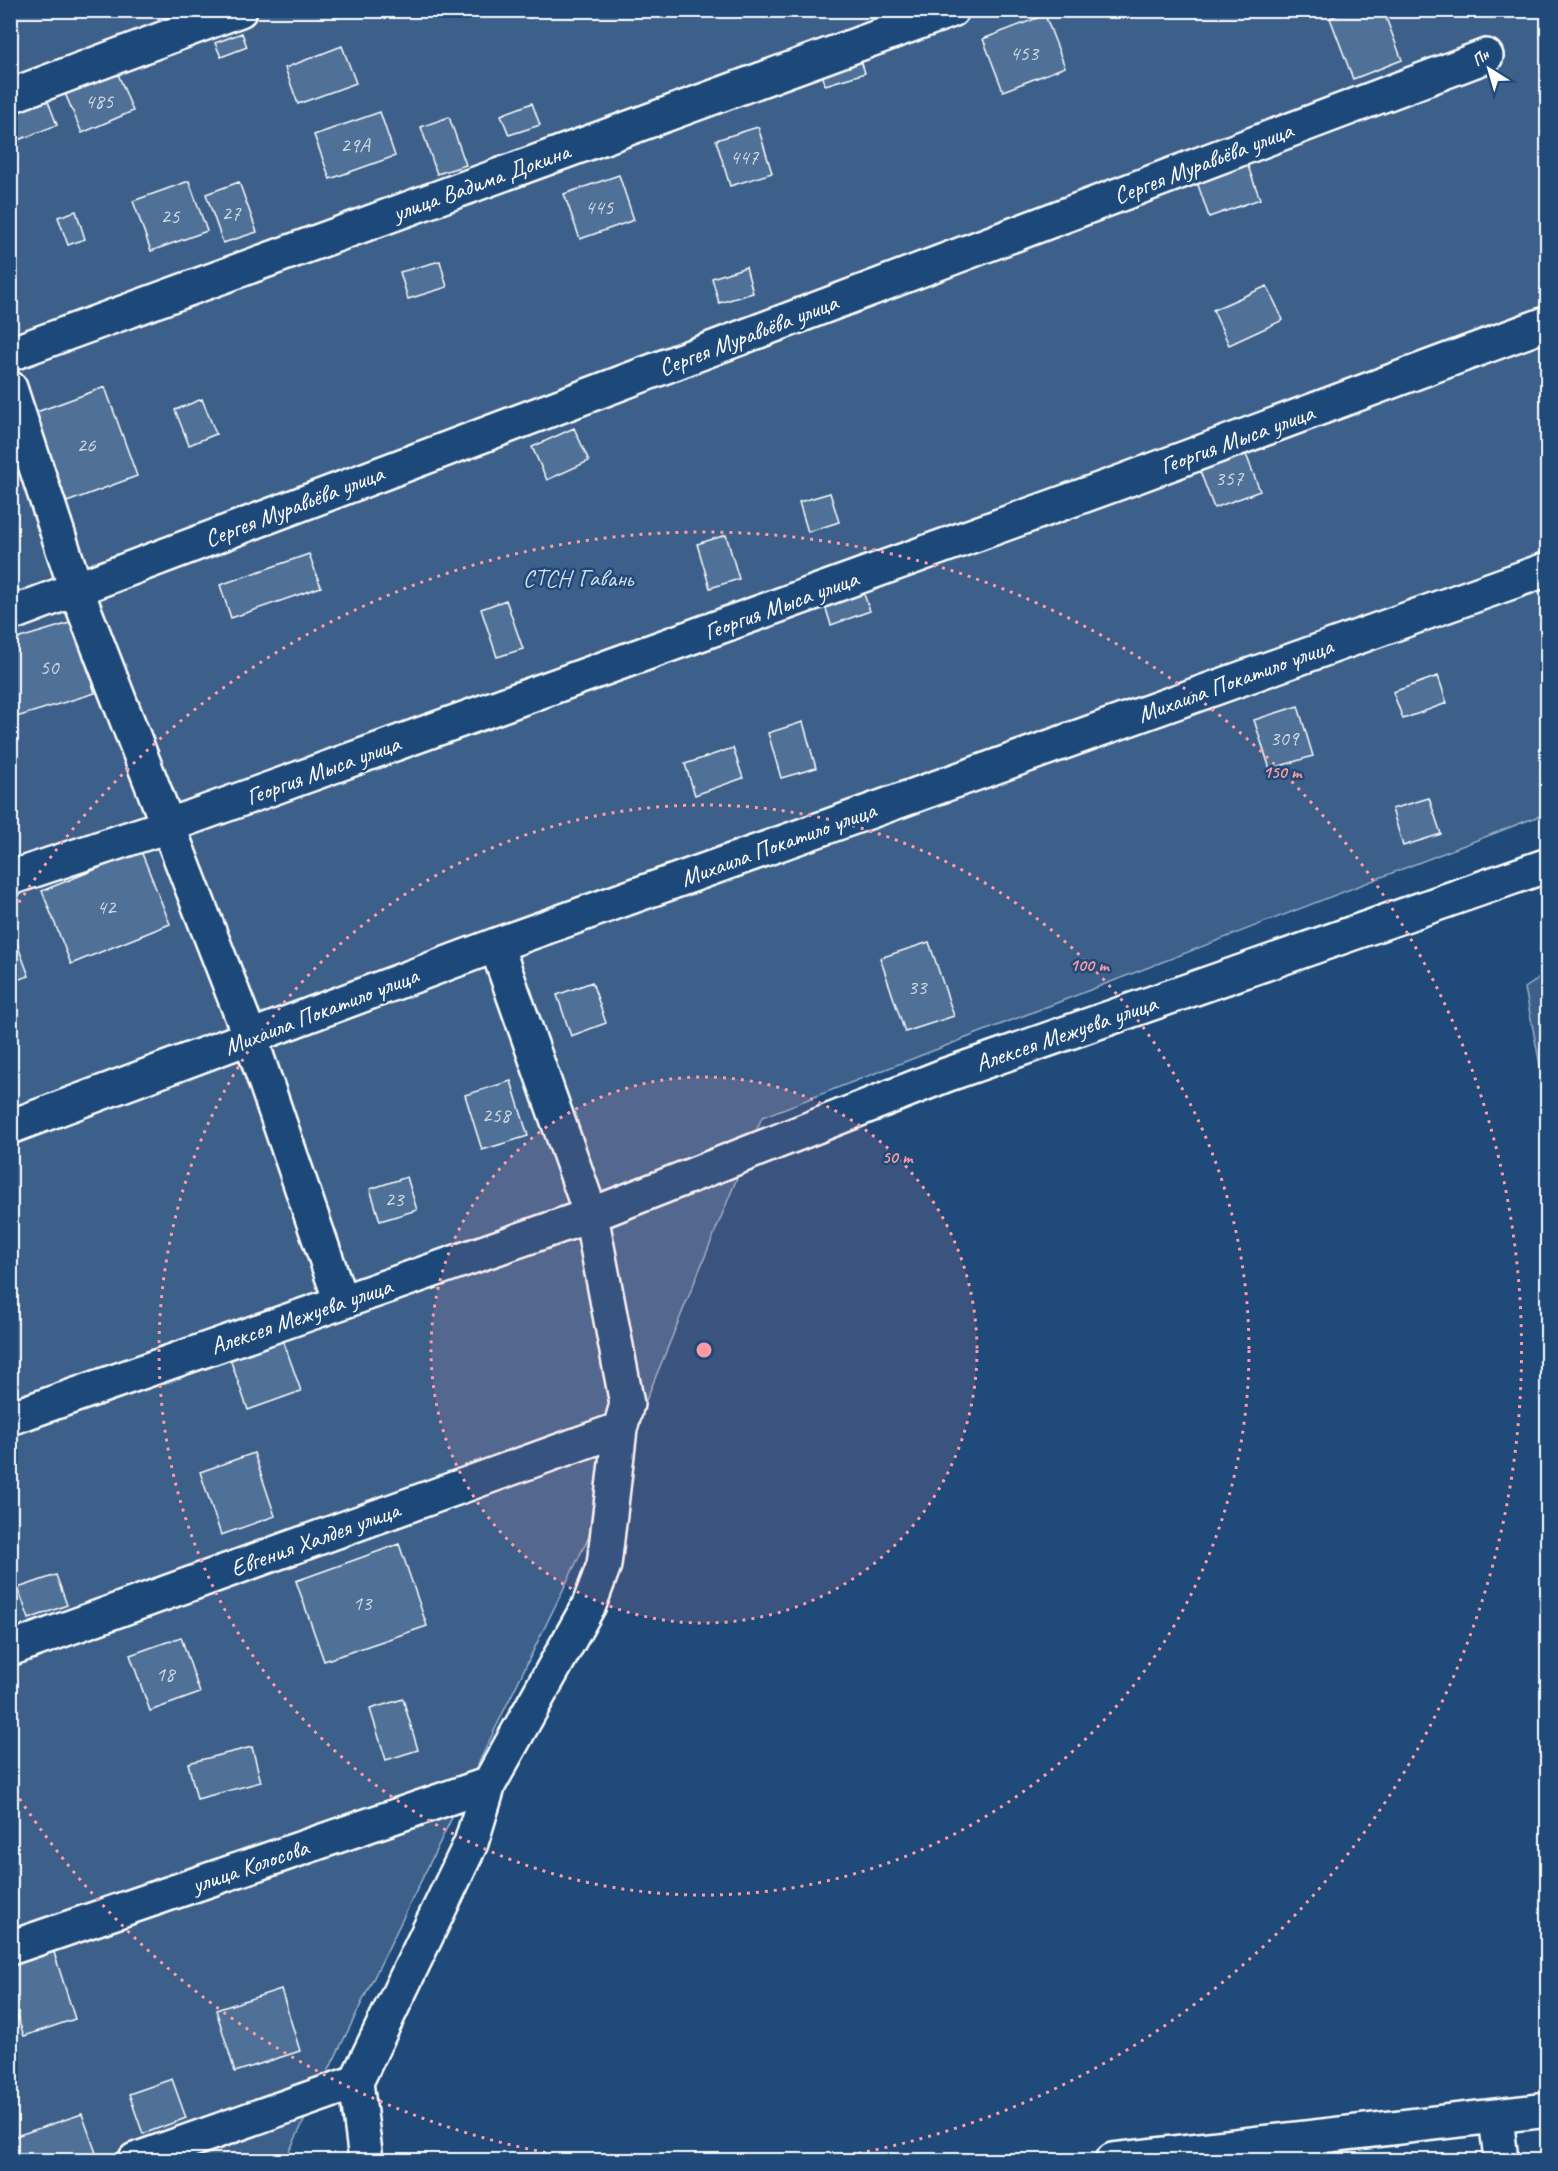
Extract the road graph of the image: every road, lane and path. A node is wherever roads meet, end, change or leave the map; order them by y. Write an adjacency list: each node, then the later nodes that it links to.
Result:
1 (240, 10): 4 (street)
2 (952, 10): 6 (street, улица Вадима Докина)
3 (1486, 56): 9 (street, Сергея Муравьёва улица)
4 (10, 96)
5 (1548, 323): 11 (street, Георгия Мыса улица)
6 (10, 354)
7 (10, 388): 9 (street)
8 (1548, 568): 14 (street, Михаила Покатило улица)
9 (76, 589): 10 (street, Сергея Муравьёва улица); 11 (street)
10 (10, 614)
11 (166, 826): 13 (street, Георгия Мыса улица); 15 (street)
12 (1548, 865): 17 (street, Алексея Межуева улица)
13 (10, 878)
14 (496, 945): 15 (street, Михаила Покатило улица); 17 (street)
15 (250, 1038): 16 (street, Михаила Покатило улица); 18 (street)
16 (10, 1127)
17 (591, 1215): 18 (street, Алексея Межуева улица); 20 (street)
18 (341, 1302): 19 (street, Алексея Межуева улица)
19 (10, 1418)
20 (620, 1429): 21 (street, Евгения Халдея улица); 22 (street)
21 (10, 1649)
22 (489, 1784): 23 (street, улица Колосова); 24 (street)
23 (10, 1948)
24 (356, 2082): 27 (street); 28 (street)
25 (1548, 2110): 26 (street)
26 (1496, 2117): 29 (street); 30 (street)
27 (135, 2160)
28 (366, 2160)
29 (1113, 2160)
30 (1501, 2160)

